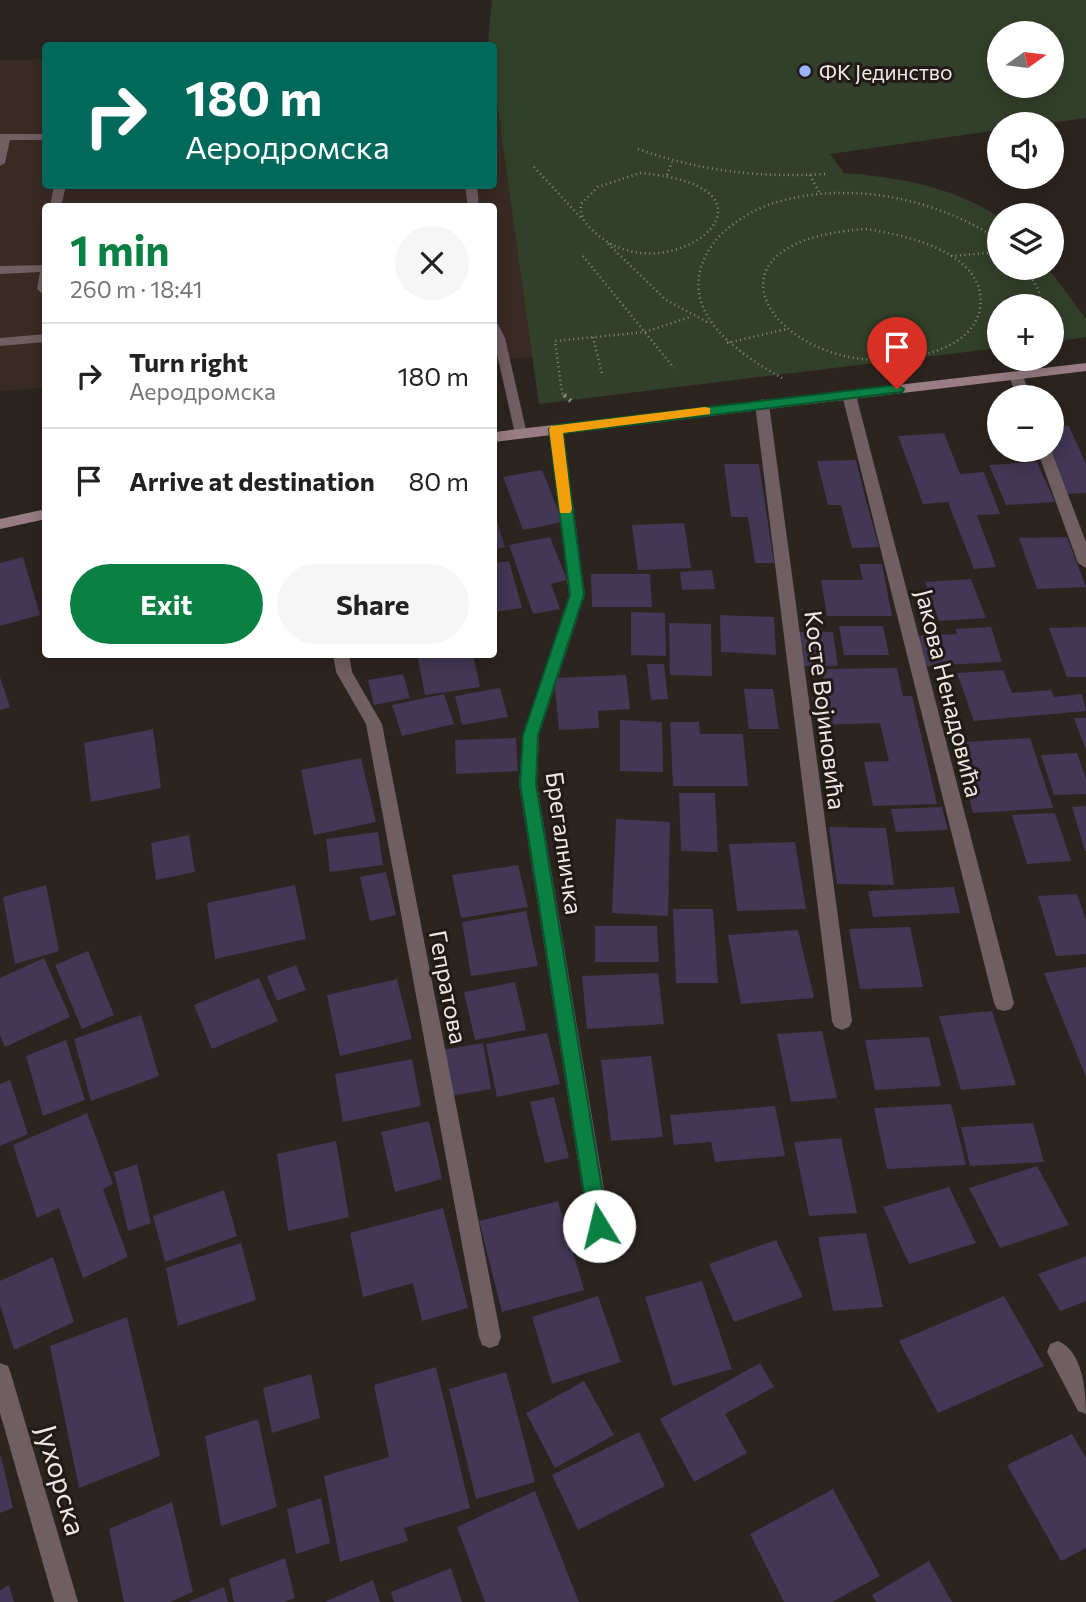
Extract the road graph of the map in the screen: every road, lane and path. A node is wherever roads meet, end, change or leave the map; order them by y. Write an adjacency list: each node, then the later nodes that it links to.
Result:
1 (42, 136): 2 (lane)
2 (3, 137): 5 (lane)
3 (638, 149): 4 (path)
4 (672, 162): 8 (path); 9 (path)
5 (0, 163)
6 (534, 167): 11 (path)
7 (825, 174): 9 (path)
8 (667, 175): 11 (path); 13 (path)
9 (810, 175): 10 (path)
10 (820, 192)
11 (585, 222): 13 (path)
12 (987, 231): 20 (path)
13 (605, 241): 19 (path)
14 (987, 253): 16 (path)
15 (583, 256): 22 (path)
16 (951, 256): 21 (path); 21 (path)
17 (0, 270): 18 (lane)
18 (42, 270)
19 (690, 317): 20 (path); 22 (path)
20 (709, 323): 27 (path)
21 (788, 329): 27 (path)
22 (645, 332): 24 (path); 29 (path)
23 (497, 334): 38 (lane)
24 (593, 337): 30 (path); 36 (path)
25 (42, 338): 26 (lane)
26 (0, 342)
27 (727, 343): 32 (path)
28 (1086, 367): 31 (street)
29 (674, 368)
30 (602, 374)
31 (1016, 376): 33 (street); 34 (street)
32 (791, 382)
33 (1019, 385)
34 (849, 395): 35 (street); 45 (street, Јакова Ненадовића)
35 (762, 404): 37 (street); 46 (street, Косте Војиновића)
36 (580, 409)
37 (556, 429): 38 (street); 47 (street, Брегалничка)
38 (521, 434): 39 (street)
39 (497, 437)
40 (1048, 462): 43 (street)
41 (42, 515): 42 (street)
42 (0, 524)
43 (1086, 563)
44 (342, 658): 48 (street, Гепратова)
45 (1004, 1003)
46 (842, 1021)
47 (599, 1226)
48 (490, 1337)
49 (1058, 1352): 51 (street)
50 (0, 1374): 52 (street, Јухорска)
51 (1086, 1403)
52 (66, 1602)

